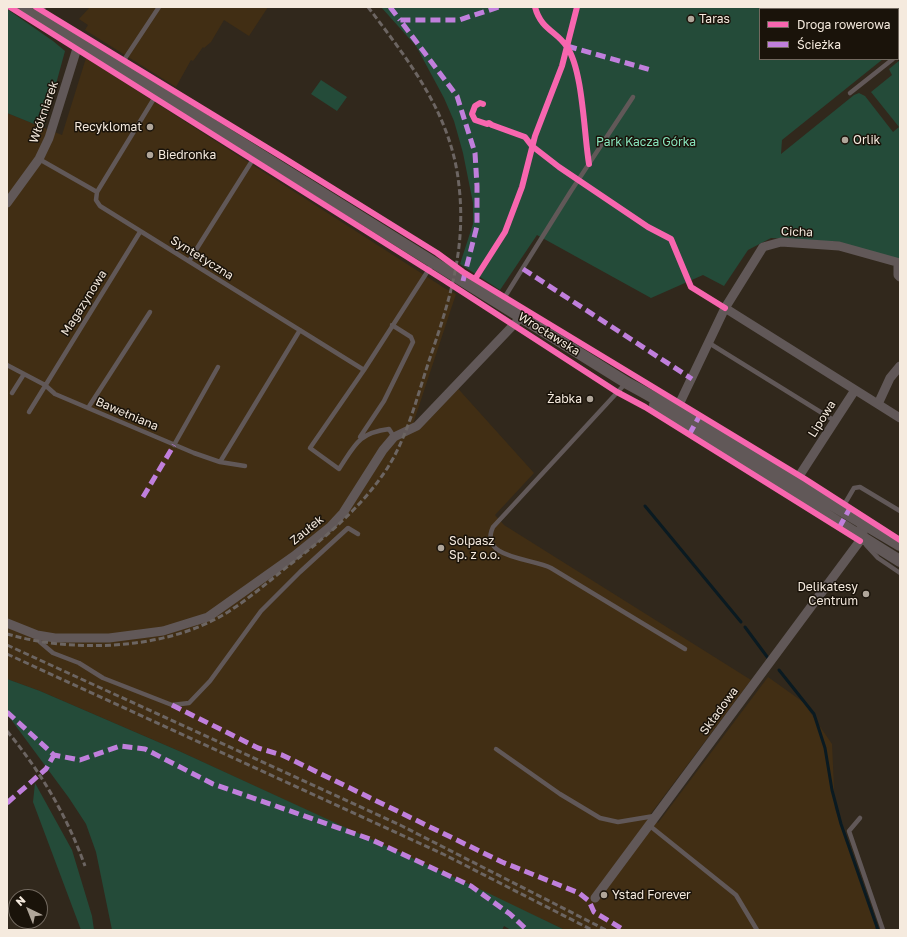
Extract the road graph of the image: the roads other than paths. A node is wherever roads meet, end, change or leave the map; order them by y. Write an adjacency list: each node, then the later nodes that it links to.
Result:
1 (44, 7): 3 (lane)
2 (159, 7): 6 (lane)
3 (27, 10): 4 (street, Wrocławska)
4 (79, 42): 6 (street, Wrocławska); 11 (street, Włókniarek)
5 (892, 60): 8 (lane)
6 (119, 68): 7 (street, Wrocławska)
7 (158, 92): 10 (street, Wrocławska); 12 (lane)
8 (850, 93)
9 (633, 97): 19 (lane)
10 (257, 153): 15 (lane); 16 (street, Wrocławska)
11 (39, 159): 12 (lane); 13 (street, Włókniarek)
12 (97, 192): 14 (lane, Syntetyczna)
13 (7, 203)
14 (140, 232): 15 (lane, Syntetyczna); 32 (lane, Magazynowa)
15 (189, 261): 24 (lane, Syntetyczna)
16 (433, 263): 19 (street, Wrocławska); 23 (lane)
17 (899, 263): 18 (street); 20 (street, Cicha)
18 (900, 277)
19 (500, 304): 22 (street, Wrocławska)
20 (725, 308): 25 (street, Cicha); 33 (street)
21 (150, 312): 36 (lane)
22 (521, 317): 31 (street, Wrocławska); 41 (street, Zaułek)
23 (392, 325): 29 (lane); 42 (lane)
24 (300, 330): 29 (lane, Syntetyczna); 44 (lane)
25 (709, 342): 38 (street, Cicha); 40 (lane)
26 (7, 365): 30 (lane, Bawełniana)
27 (900, 366): 35 (street)
28 (218, 368): 43 (lane)
29 (364, 370): 42 (lane)
30 (24, 374): 32 (lane, Bawełniana); 34 (lane)
31 (627, 383): 38 (street, Wrocławska); 57 (lane)
32 (45, 385): 36 (lane, Bawełniana); 37 (lane, Magazynowa)
33 (855, 390): 35 (street); 40 (street, Lipowa)
34 (12, 393)
35 (878, 404): 39 (street)
36 (88, 408): 43 (lane, Bawełniana)
37 (30, 412)
38 (675, 414): 46 (street, Wrocławska)
39 (900, 418)
40 (835, 421): 46 (street, Lipowa)
41 (394, 437): 42 (lane); 56 (street, Zaułek)
42 (360, 438)
43 (174, 445): 44 (lane, Bawełniana)
44 (220, 462): 45 (lane, Bawełniana)
45 (245, 466)
46 (792, 487): 47 (street, Wrocławska); 51 (street, Wrocławska)
47 (841, 511): 48 (lane); 49 (street, Wrocławska)
48 (900, 511)
49 (860, 521): 51 (street); 52 (street, Wrocławska)
50 (358, 534): 56 (lane)
51 (862, 538): 52 (street); 53 (street, Wrocławska); 54 (lane); 59 (street, Składowa)
52 (895, 542)
53 (900, 561)
54 (900, 573)
55 (7, 623): 56 (street, Zaułek)
56 (36, 635)
57 (685, 649)
58 (496, 749): 59 (lane)
59 (658, 815): 61 (street, Składowa)
60 (860, 818): 64 (lane)
61 (650, 826): 62 (street, Składowa); 63 (lane)
62 (595, 898)
63 (757, 930)
64 (884, 930)

